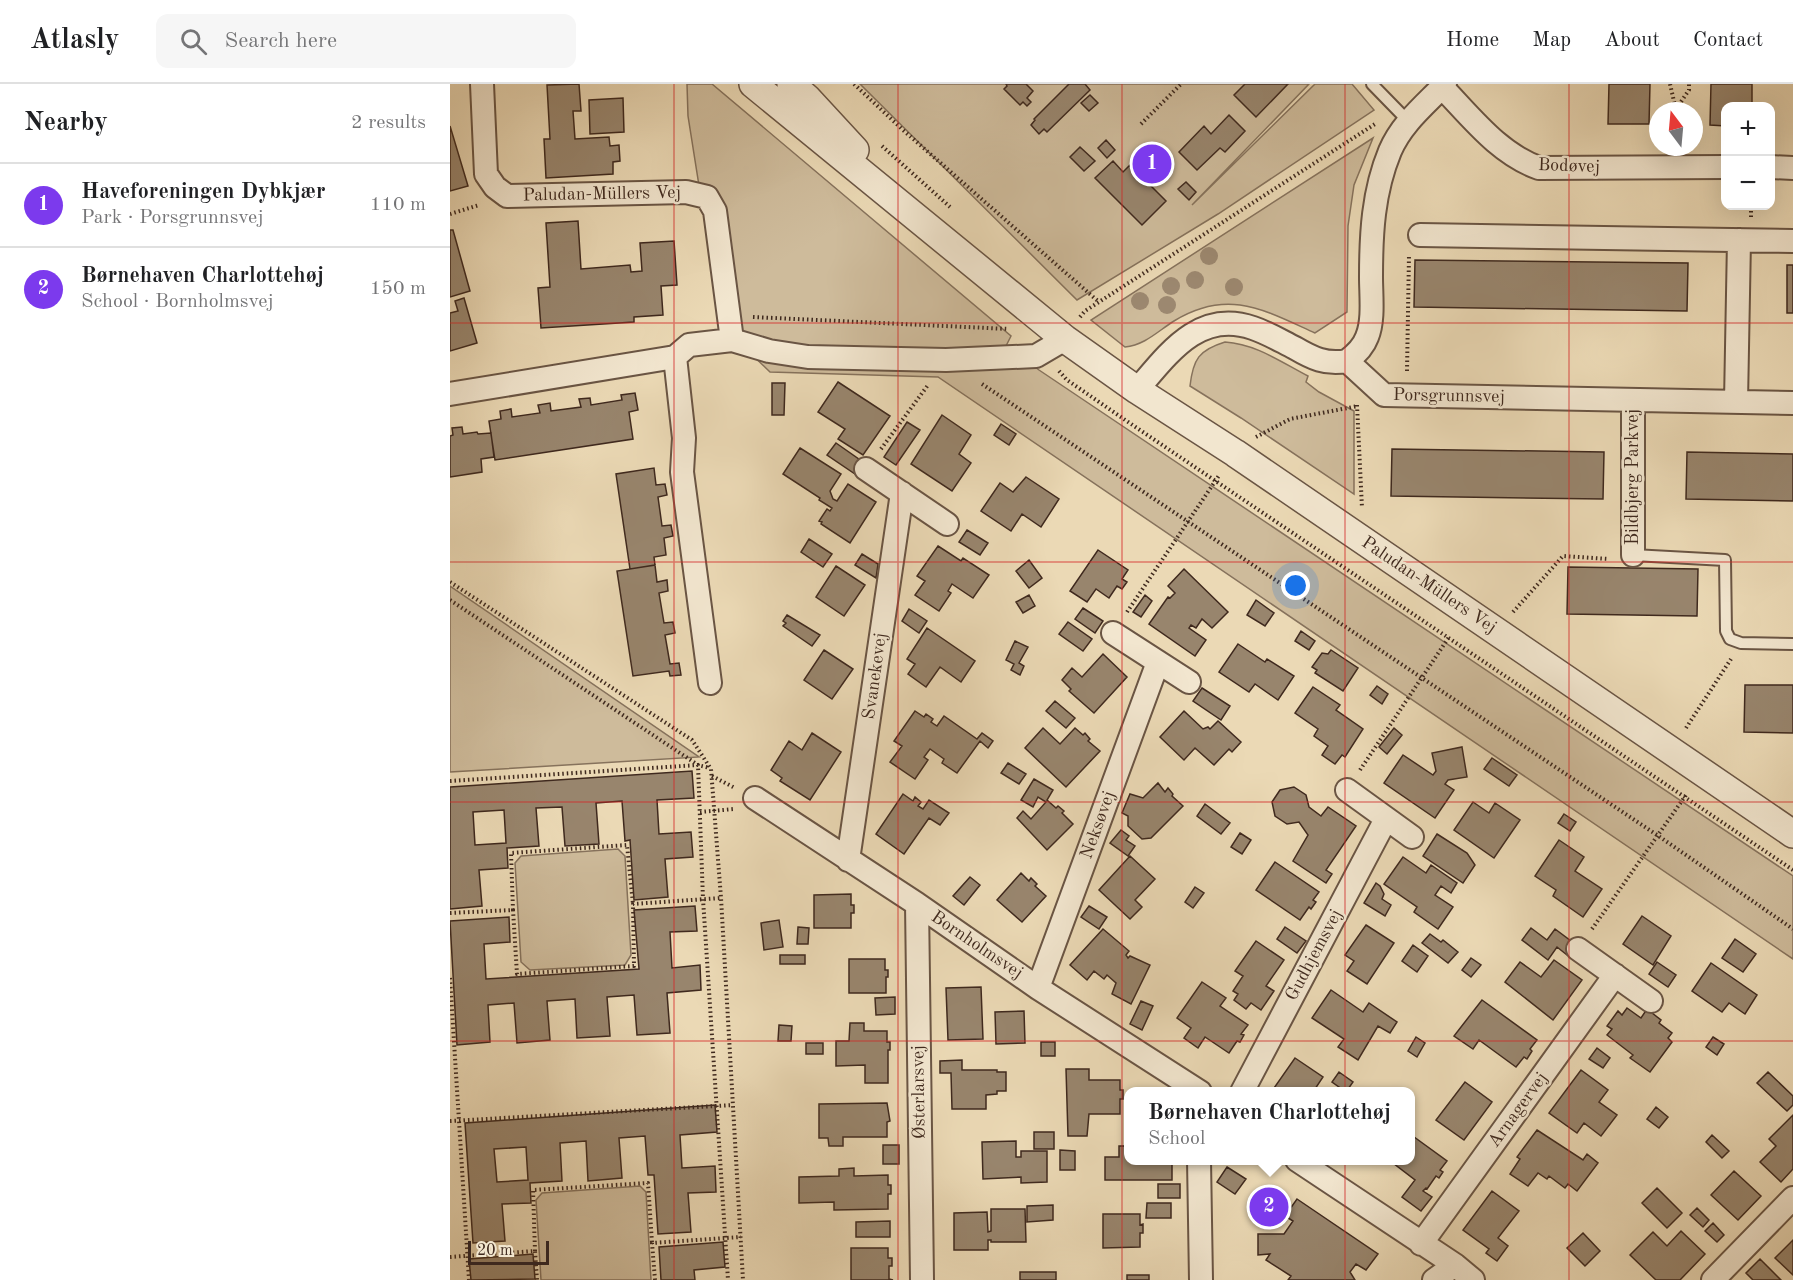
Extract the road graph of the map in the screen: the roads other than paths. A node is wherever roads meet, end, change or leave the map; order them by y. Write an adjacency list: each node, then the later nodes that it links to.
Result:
1 (482, 84): 14 (street, Paludan-Müllers Vej)
2 (753, 84): 10 (street, Paludan-Müllers Vej)
3 (791, 84): 10 (street, Paludan-Müllers Vej)
4 (1372, 84): 6 (lane)
5 (1444, 86): 6 (street, Bodøvej); 7 (street, Bodøvej)
6 (1408, 121): 17 (street, Bodøvej)
7 (1721, 167)
8 (1775, 167): 9 (street)
9 (1793, 168)
10 (932, 232): 15 (street, Paludan-Müllers Vej)
11 (1420, 235): 12 (street)
12 (1739, 240): 13 (street); 21 (street)
13 (1793, 241)
14 (732, 340): 15 (street); 16 (street)
15 (1053, 346): 18 (street, Paludan-Müllers Vej)
16 (675, 357): 19 (street); 31 (street)
17 (1347, 361): 18 (street); 20 (street, Porsgrunnsvej)
18 (1137, 390): 35 (street, Paludan-Müllers Vej)
19 (450, 394)
20 (1633, 400): 21 (street, Porsgrunnsvej); 26 (street, Bildbjerg Parkvej)
21 (1736, 402): 22 (street, Porsgrunnsvej)
22 (1793, 403)
23 (866, 469): 24 (street)
24 (902, 493): 25 (street); 37 (street, Svanekevej)
25 (947, 524)
26 (1633, 555): 28 (lane)
27 (1113, 633): 29 (street)
28 (1793, 644)
29 (1158, 662): 30 (street); 41 (street, Neksøvej)
30 (1189, 682)
31 (710, 683)
32 (1347, 790): 34 (street)
33 (755, 798): 37 (street, Bornholmsvej)
34 (1386, 819): 36 (street); 44 (street, Gudhjemsvej)
35 (1793, 834)
36 (1412, 837)
37 (848, 860): 38 (street, Bornholmsvej)
38 (917, 904): 41 (street, Bornholmsvej); 50 (street, Østerlarsvej)
39 (1578, 949): 40 (street)
40 (1615, 975): 42 (street); 48 (street, Arnagervej)
41 (1038, 988): 43 (street, Bornholmsvej)
42 (1651, 1001)
43 (1193, 1087)
44 (1245, 1087)
45 (1199, 1165): 51 (street)
46 (1303, 1165): 48 (street)
47 (1793, 1198): 54 (street)
48 (1421, 1244): 49 (street)
49 (1455, 1265): 52 (street); 53 (street)
50 (922, 1280)
51 (1201, 1280)
52 (1434, 1280)
53 (1473, 1280)
54 (1713, 1280)

